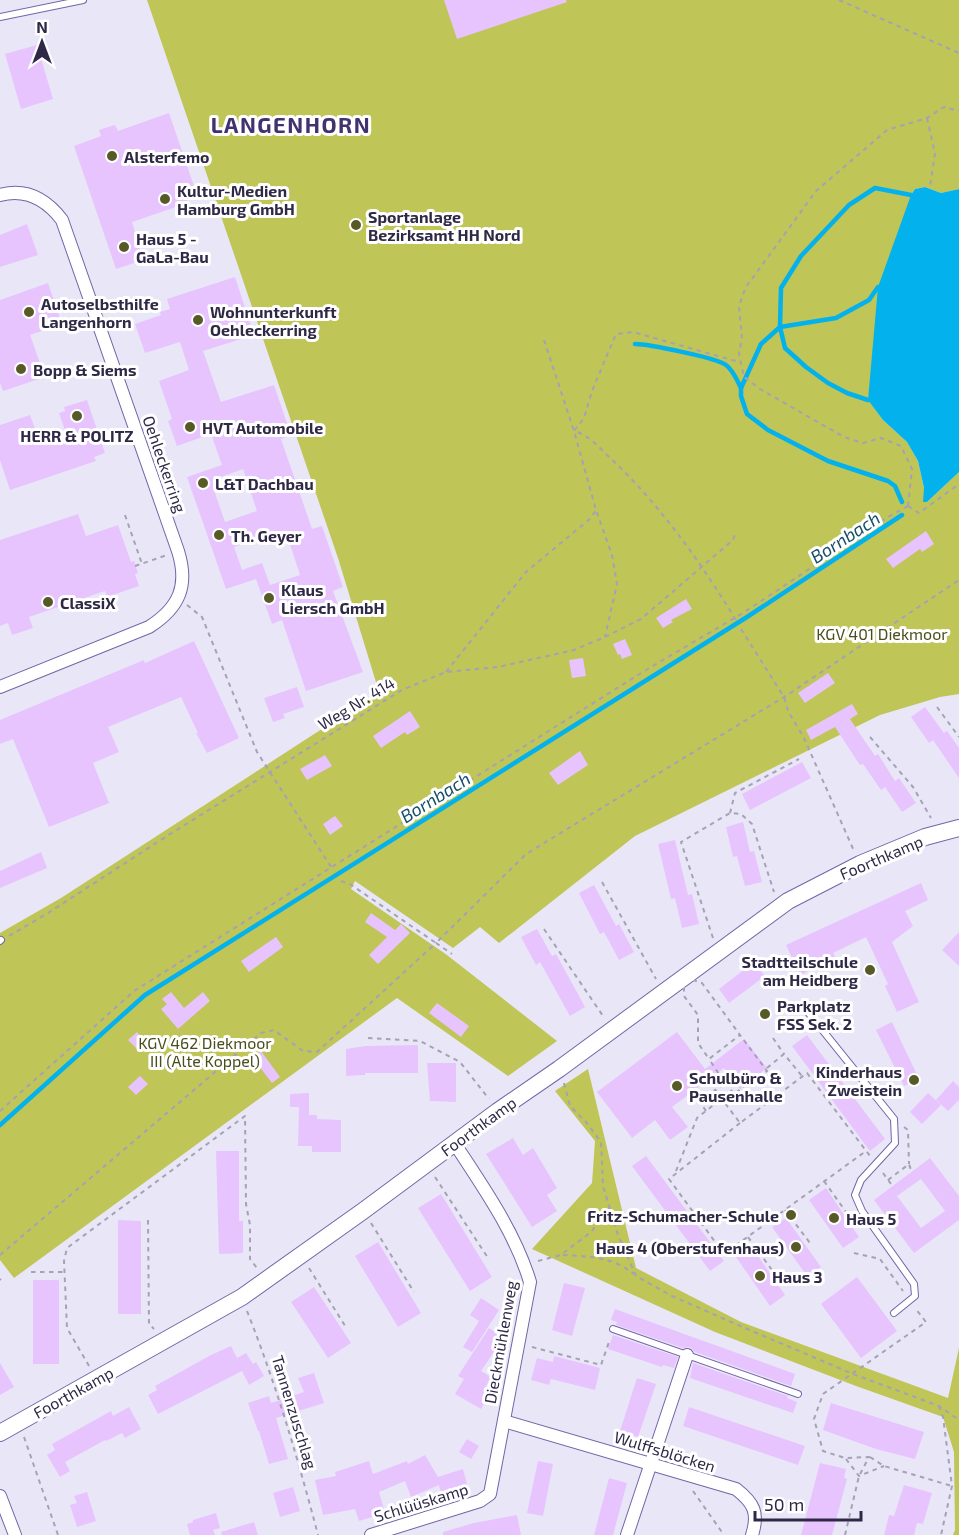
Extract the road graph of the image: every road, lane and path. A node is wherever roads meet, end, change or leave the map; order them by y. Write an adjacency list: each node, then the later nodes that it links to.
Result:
1 (83, 0): 3 (lane)
2 (839, 0): 4 (path)
3 (0, 17)
4 (959, 53)
5 (959, 111): 6 (path)
6 (927, 118): 7 (path); 10 (path)
7 (930, 186)
8 (0, 195): 17 (street, Oehleckerring)
9 (544, 340): 11 (path)
10 (739, 362): 11 (path); 13 (path)
11 (574, 431): 14 (path); 20 (path)
12 (959, 484): 13 (path)
13 (908, 506): 23 (path)
14 (596, 510): 25 (path); 26 (path)
15 (125, 515): 18 (path)
16 (736, 531): 20 (path, Weg Nr. 414)
17 (178, 551): 18 (path); 22 (street, Oehleckerring)
18 (142, 564): 19 (path)
19 (135, 566)
20 (702, 567): 23 (path); 25 (path, Weg Nr. 414)
21 (959, 579): 28 (path)
22 (178, 598): 27 (street); 33 (path)
23 (735, 619): 38 (path)
24 (741, 629): 28 (path)
25 (605, 637): 26 (path, Weg Nr. 414)
26 (446, 672): 33 (path, Weg Nr. 414)
27 (0, 687)
28 (784, 697): 37 (path); 44 (path)
29 (937, 707): 31 (path)
30 (870, 737): 36 (path)
31 (959, 737)
32 (799, 759): 34 (path)
33 (271, 771): 38 (path); 43 (path, Weg Nr. 414)
34 (730, 813): 41 (path); 45 (path)
35 (959, 828): 36 (street, Foorthkamp)
36 (940, 833): 37 (street, Foorthkamp)
37 (860, 864): 41 (street, Foorthkamp)
38 (332, 869): 64 (path)
39 (340, 881): 44 (path)
40 (603, 882): 48 (path)
41 (780, 907): 45 (street, Foorthkamp)
42 (544, 929): 51 (path)
43 (1, 941)
44 (436, 943): 46 (path); 84 (path)
45 (718, 952): 47 (street, Foorthkamp)
46 (452, 954)
47 (684, 977): 48 (street, Foorthkamp); 52 (path)
48 (664, 992): 51 (street, Foorthkamp)
49 (689, 1003): 56 (path)
50 (803, 1006): 71 (lane)
51 (612, 1030): 58 (street, Foorthkamp)
52 (740, 1035): 56 (path); 57 (path)
53 (368, 1038): 65 (path)
54 (772, 1038): 55 (path)
55 (784, 1054): 57 (path); 59 (path)
56 (709, 1059): 61 (path)
57 (767, 1068): 61 (path)
58 (559, 1069): 65 (street, Foorthkamp); 77 (path)
59 (802, 1077): 67 (path); 69 (path)
60 (709, 1082): 62 (path)
61 (725, 1083): 62 (path)
62 (716, 1090): 63 (path); 67 (path)
63 (710, 1094): 66 (path); 66 (path)
64 (0, 1111)
65 (498, 1111): 68 (street, Foorthkamp)
66 (706, 1111): 73 (path)
67 (740, 1123): 73 (path)
68 (455, 1144): 70 (street, Foorthkamp); 88 (street, Dieckmühlenweg)
69 (866, 1151): 71 (path); 75 (path)
70 (426, 1164): 79 (street, Foorthkamp); 87 (path)
71 (876, 1164): 74 (path); 96 (lane)
72 (911, 1170): 74 (path)
73 (677, 1172): 82 (path)
74 (888, 1179): 76 (path)
75 (824, 1181): 78 (path); 80 (path)
76 (891, 1184)
77 (610, 1207): 86 (path); 92 (path)
78 (785, 1210): 82 (path); 83 (path)
79 (363, 1211): 85 (street, Foorthkamp); 94 (path)
80 (846, 1212)
81 (148, 1220): 99 (path)
82 (748, 1237): 89 (path)
83 (810, 1243)
84 (0, 1255)
85 (302, 1255): 93 (street, Foorthkamp); 97 (path)
86 (561, 1255): 88 (path); 92 (path)
87 (488, 1258)
88 (525, 1265): 100 (street, Dieckmühlenweg)
89 (772, 1270)
90 (31, 1272): 91 (path)
91 (65, 1272): 93 (path); 103 (path)
92 (636, 1276): 102 (path)
93 (267, 1279): 95 (street, Foorthkamp)
94 (414, 1292)
95 (242, 1297): 99 (street, Foorthkamp); 122 (path, Tannenzuschlag)
96 (894, 1313)
97 (347, 1329)
98 (613, 1329): 100 (path); 101 (lane)
99 (164, 1341): 103 (street, Foorthkamp)
100 (517, 1344): 107 (street, Dieckmühlenweg)
101 (687, 1355): 104 (lane); 113 (street)
102 (853, 1374): 105 (path); 112 (path)
103 (97, 1379): 108 (street, Foorthkamp)
104 (798, 1394)
105 (939, 1406): 106 (path); 117 (path)
106 (959, 1419)
107 (504, 1420): 109 (street, Dieckmühlenweg); 119 (street, Dieckmühlenweg)
108 (19, 1423): 110 (street, Foorthkamp); 121 (path)
109 (534, 1429): 113 (street, Wulffsblöcken)
110 (0, 1433)
111 (869, 1457): 112 (path); 114 (path); 116 (path)
112 (845, 1458): 116 (path)
113 (650, 1463): 115 (street, Wulffsblöcken); 124 (street)
114 (884, 1466): 116 (path); 117 (path)
115 (679, 1472): 125 (path); 126 (street, Wulffsblöcken)
116 (859, 1476): 127 (path)
117 (952, 1486): 128 (path)
118 (0, 1496): 120 (street)
119 (480, 1501): 123 (street, Schlüüskamp)
120 (15, 1535)
121 (58, 1535)
122 (318, 1535)
123 (371, 1535)
124 (627, 1535)
125 (724, 1535)
126 (752, 1535)
127 (844, 1535)
128 (940, 1535)

